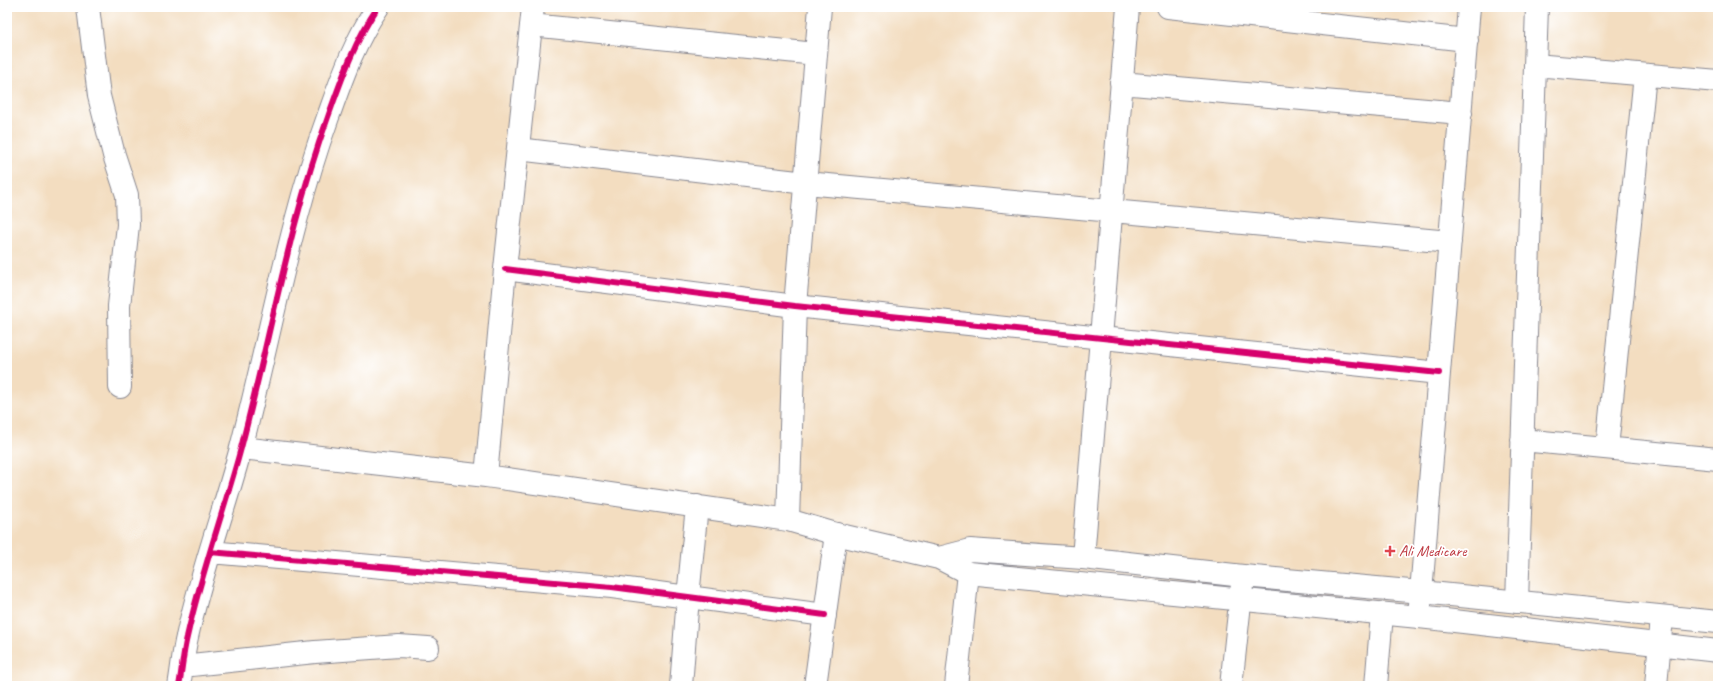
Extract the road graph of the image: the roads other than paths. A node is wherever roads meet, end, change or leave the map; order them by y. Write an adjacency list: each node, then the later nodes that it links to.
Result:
1 (88, 7): 24 (street)
2 (378, 7): 26 (street)
3 (820, 7): 10 (street)
4 (1128, 7): 14 (street)
5 (1168, 7): 9 (street)
6 (1469, 7): 9 (street)
7 (1537, 7): 11 (street)
8 (532, 16): 10 (street); 16 (street)
9 (1467, 40): 15 (street)
10 (816, 54): 17 (street)
11 (1535, 65): 12 (street); 25 (street)
12 (1645, 74): 13 (street); 27 (street)
13 (1718, 81)
14 (1121, 83): 15 (street); 18 (street)
15 (1460, 113): 19 (street)
16 (518, 149): 17 (street); 20 (street)
17 (806, 183): 18 (street); 21 (street)
18 (1111, 211): 19 (street); 22 (street)
19 (1450, 242): 23 (street)
20 (505, 270): 21 (street); 29 (street)
21 (795, 306): 22 (street); 31 (street)
22 (1100, 338): 23 (street); 35 (street)
23 (1439, 373): 38 (street)
24 (120, 387)
25 (1522, 440): 27 (street); 41 (street)
26 (241, 448): 29 (street); 33 (street)
27 (1607, 448): 28 (street)
28 (1718, 459)
29 (486, 476): 30 (street)
30 (697, 506): 31 (street); 39 (street)
31 (788, 520): 32 (street)
32 (836, 534): 34 (street); 43 (street)
33 (210, 552): 39 (street); 50 (street)
34 (939, 558): 35 (street); 36 (street)
35 (1083, 558): 37 (street)
36 (968, 573): 40 (street); 53 (street)
37 (1243, 576): 38 (street); 40 (street)
38 (1420, 592): 41 (street); 44 (street)
39 (688, 597): 43 (street); 51 (street)
40 (1240, 600): 42 (street); 54 (street)
41 (1516, 602): 45 (street)
42 (1382, 614): 44 (street); 55 (street)
43 (825, 615): 52 (street)
44 (1419, 618): 47 (street)
45 (1662, 618): 46 (street); 47 (street)
46 (1718, 622)
47 (1660, 645): 49 (street); 56 (street)
48 (428, 648): 50 (street)
49 (1718, 651)
50 (181, 676)
51 (681, 686)
52 (815, 686)
53 (956, 686)
54 (1232, 686)
55 (1376, 686)
56 (1656, 686)

